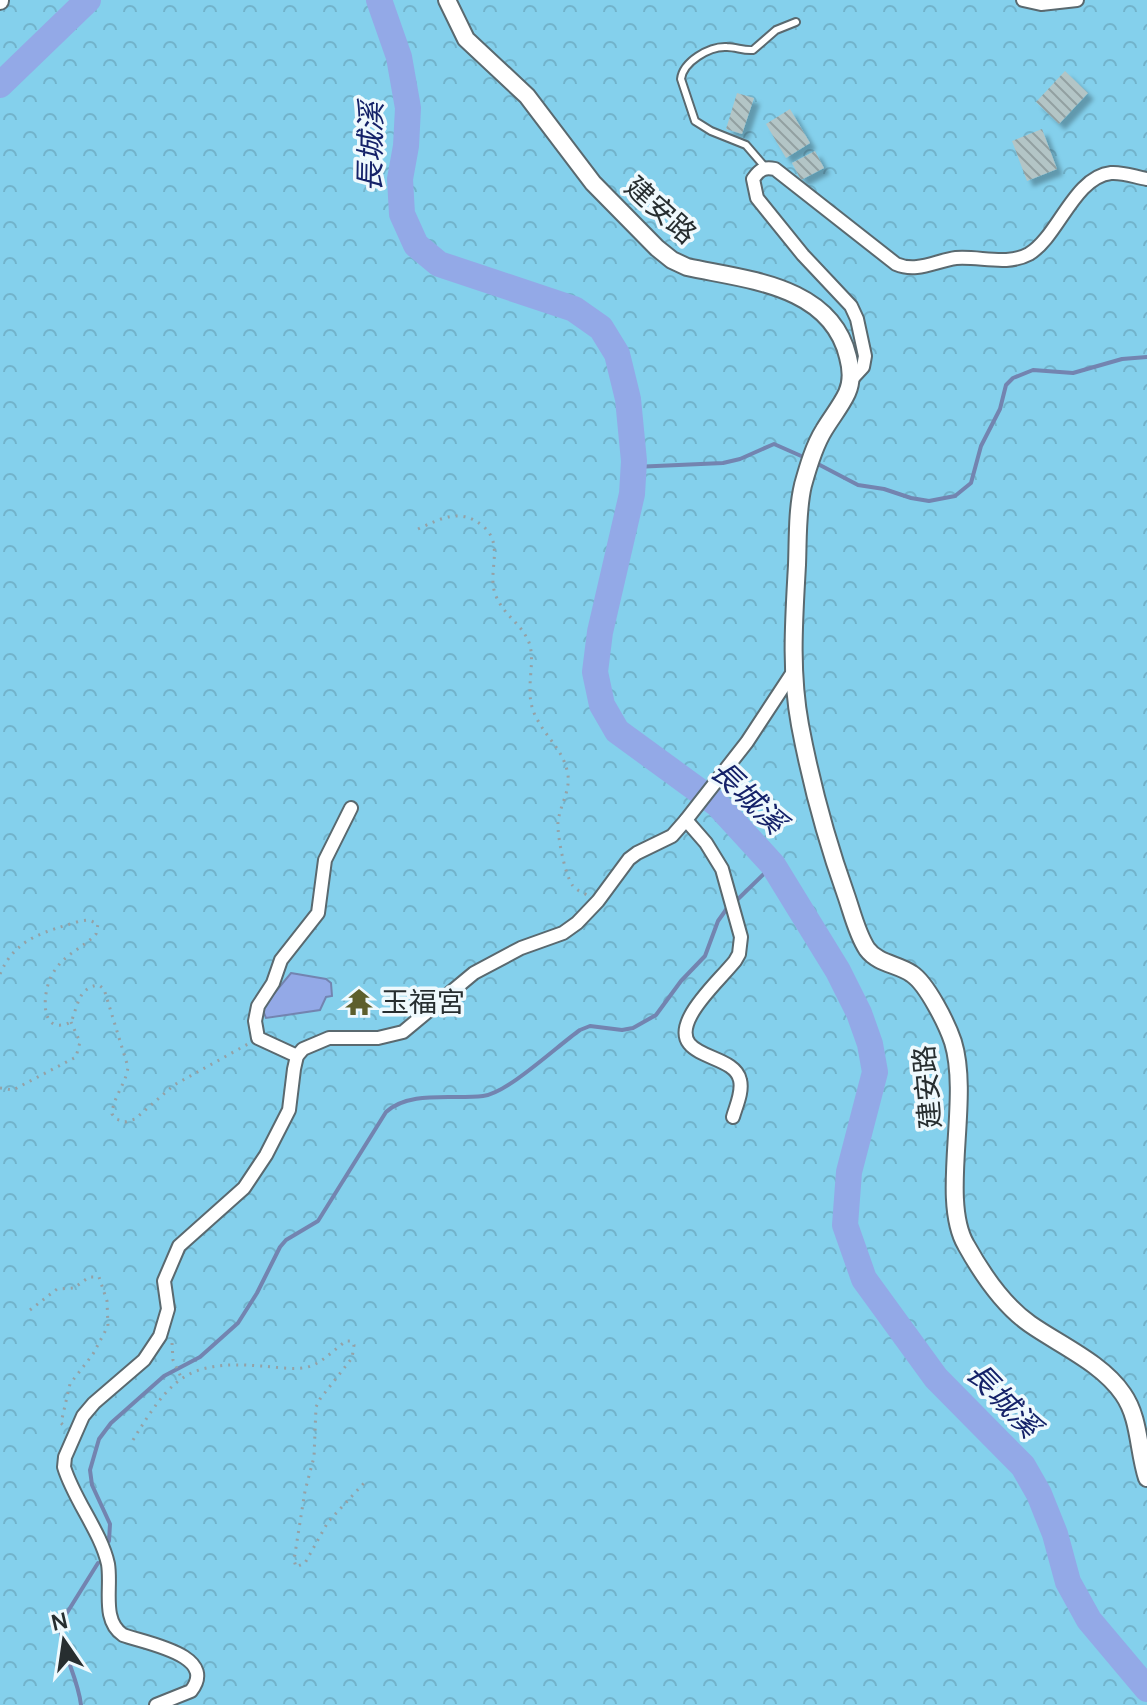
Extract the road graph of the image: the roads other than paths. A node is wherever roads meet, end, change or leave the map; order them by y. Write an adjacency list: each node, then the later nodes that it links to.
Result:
1 (447, 0): 7 (street, 建安路)
2 (1023, 0): 3 (street)
3 (1077, 0)
4 (796, 22): 5 (lane)
5 (765, 167): 6 (street); 7 (street)
6 (1147, 179)
7 (850, 381): 8 (street, 建安路)
8 (793, 672): 10 (street); 13 (street, 建安路)
9 (351, 808): 11 (street)
10 (690, 815): 11 (street); 12 (street)
11 (297, 1056): 14 (street)
12 (733, 1117)
13 (1147, 1478)
14 (156, 1705)

